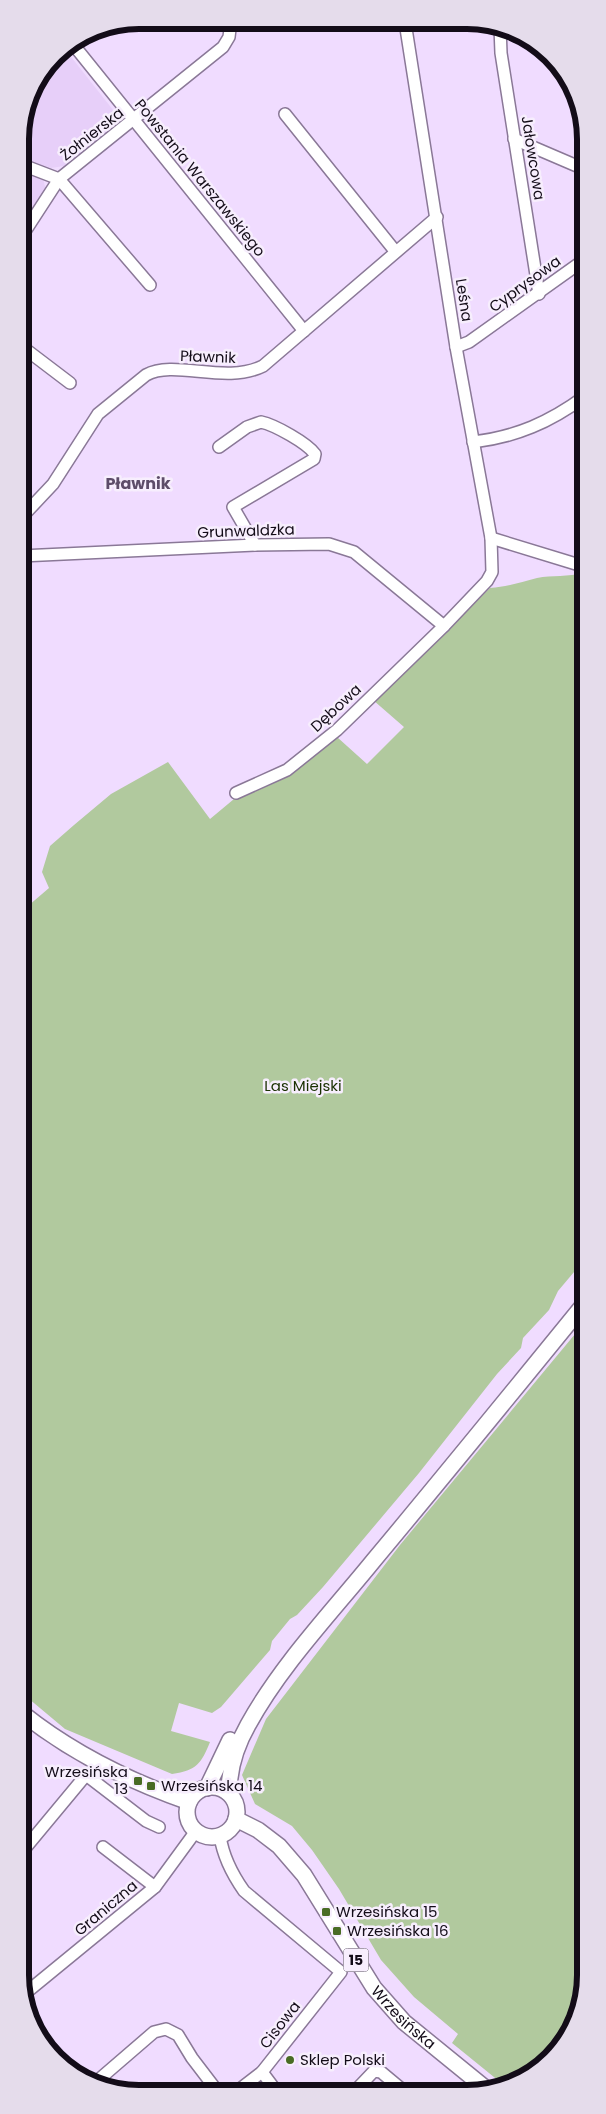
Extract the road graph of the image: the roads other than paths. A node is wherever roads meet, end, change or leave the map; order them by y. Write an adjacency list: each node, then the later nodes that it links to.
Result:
1 (230, 29): 6 (street, Żołnierska)
2 (406, 29): 11 (street, Leśna)
3 (500, 34): 7 (street, Jałowcowa)
4 (76, 48): 6 (street, Powstania Warszawskiego)
5 (285, 114): 13 (street)
6 (134, 120): 10 (street, Żołnierska); 17 (street, Powstania Warszawskiego)
7 (514, 139): 9 (street); 16 (street, Jałowcowa)
8 (29, 167): 10 (street)
9 (577, 167)
10 (59, 178): 12 (street, Żołnierska); 15 (street)
11 (437, 217): 13 (street, Pławnik); 18 (street, Leśna)
12 (29, 226)
13 (395, 251): 17 (street, Pławnik)
14 (577, 265): 16 (street, Cyprysowa)
15 (150, 285)
16 (539, 294): 18 (street, Cyprysowa)
17 (304, 331): 24 (street, Pławnik)
18 (456, 347): 22 (street, Leśna)
19 (29, 352): 20 (street)
20 (70, 383)
21 (577, 402): 22 (street)
22 (473, 442): 25 (street, Leśna)
23 (219, 447): 26 (street)
24 (29, 510)
25 (491, 538): 28 (street); 29 (street, Leśna)
26 (255, 545): 27 (street, Grunwaldzka); 30 (street, Grunwaldzka)
27 (29, 556)
28 (577, 564)
29 (487, 581): 30 (street, Dębowa)
30 (444, 626): 31 (street, Dębowa)
31 (236, 793)
32 (577, 1313): 33 (main road)
33 (293, 1659): 35 (main road); 36 (main road)
34 (29, 1719): 37 (main road)
35 (207, 1788): 36 (main road); 37 (main road)
36 (228, 1793): 38 (main road)
37 (190, 1802): 40 (main road)
38 (236, 1819): 41 (main road); 48 (main road, Wrzesińska / 15)
39 (159, 1827): 42 (street)
40 (196, 1831): 41 (main road); 44 (street, Graniczna)
41 (220, 1836): 46 (street, Cisowa)
42 (29, 1844)
43 (103, 1847): 44 (street)
44 (155, 1887): 45 (street, Graniczna)
45 (30, 1990)
46 (262, 2072): 50 (street, Cisowa); 51 (street)
47 (101, 2078): 49 (street)
48 (480, 2084)
49 (213, 2085)
50 (245, 2085)
51 (272, 2085)
52 (360, 2085): 53 (street)
53 (397, 2085)

